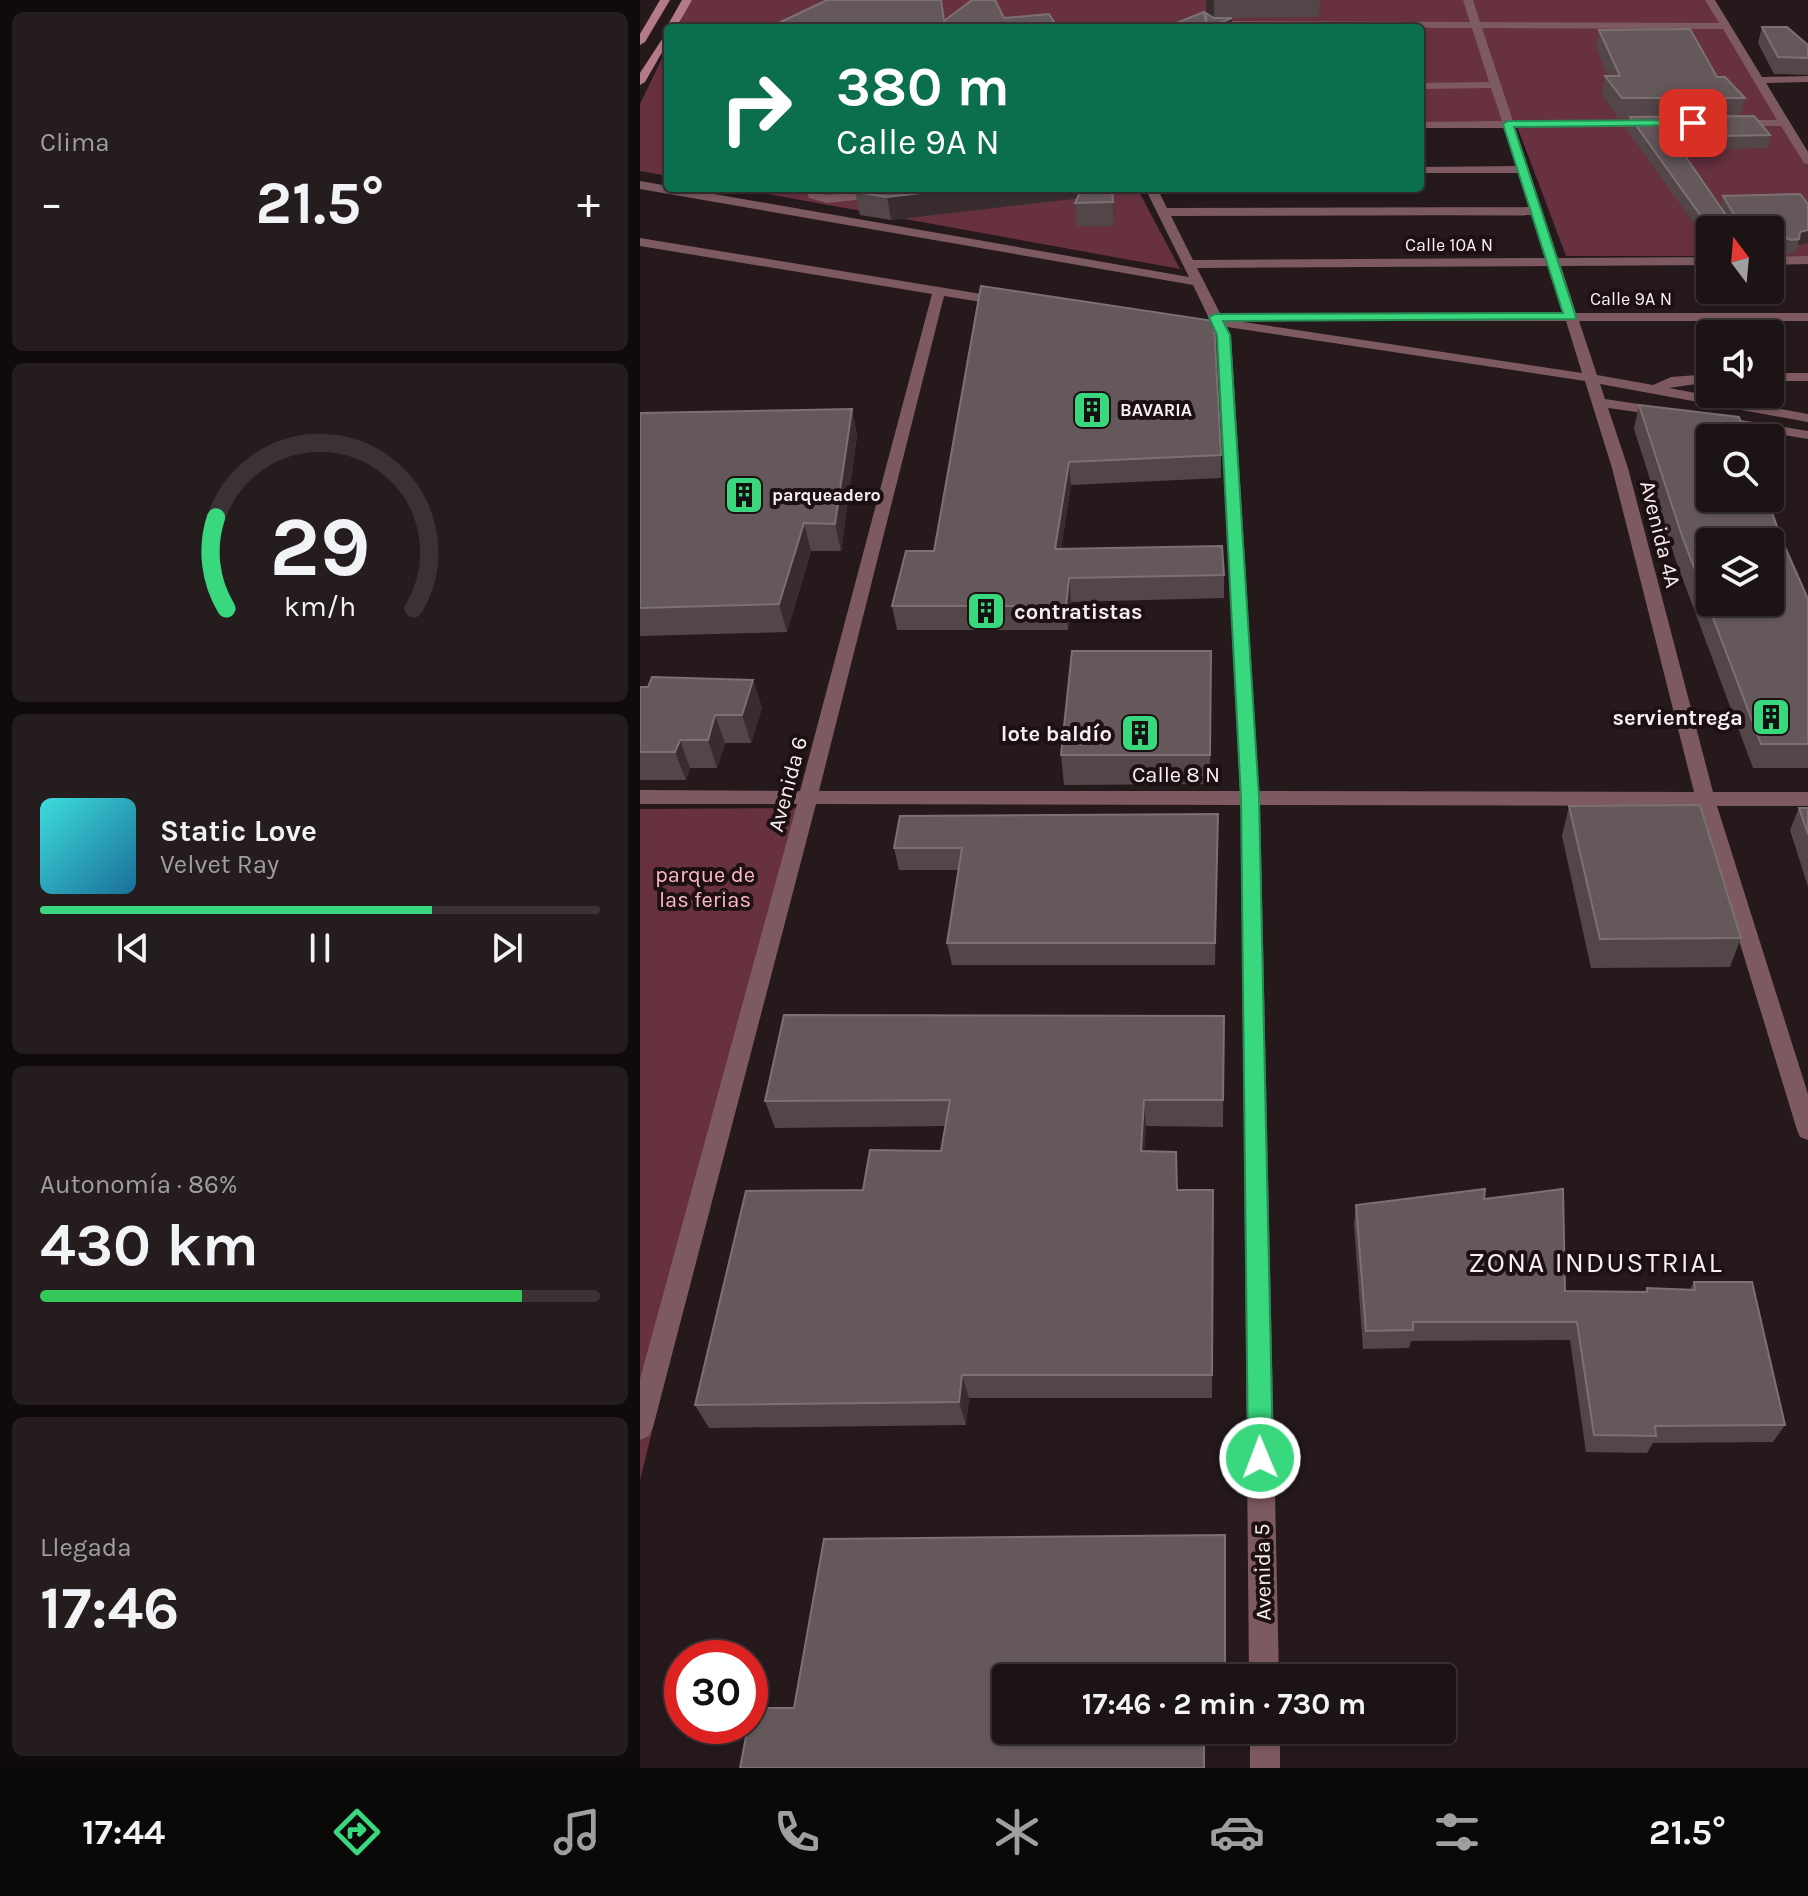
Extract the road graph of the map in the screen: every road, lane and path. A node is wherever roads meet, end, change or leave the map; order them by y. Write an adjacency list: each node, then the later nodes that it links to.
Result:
1 (665, 0): 10 (street)
2 (687, 0): 5 (street)
3 (1468, 0): 7 (street, Avenida 4A)
4 (1710, 0): 8 (street)
5 (673, 24)
6 (1424, 25): 7 (street)
7 (1476, 25): 8 (street); 14 (street, Avenida 4A)
8 (1726, 26): 12 (street)
9 (664, 39): 13 (street)
10 (640, 42)
11 (1808, 79): 12 (street)
12 (1758, 80): 18 (street)
13 (640, 82)
14 (1496, 85): 15 (street); 19 (street, Avenida 4A)
15 (1424, 86)
16 (1662, 123): 19 (street)
17 (1723, 123): 18 (street)
18 (1785, 123): 21 (street)
19 (1508, 124): 20 (street); 22 (street, Avenida 4A)
20 (1424, 125)
21 (1808, 161)
22 (1523, 169): 23 (street); 30 (street, Avenida 4A)
23 (1424, 170)
24 (640, 185): 25 (street)
25 (664, 189)
26 (680, 192): 38 (street)
27 (812, 192): 28 (street)
28 (887, 192)
29 (1153, 192): 31 (street, Avenida 5)
30 (1536, 211): 31 (street); 36 (street, Avenida 4A)
31 (1163, 212): 37 (street, Avenida 5)
32 (640, 242): 39 (street)
33 (1808, 260): 35 (street)
34 (1696, 261): 36 (street, Calle 10A N)
35 (1784, 261)
36 (1553, 262): 37 (street, Calle 10A N); 41 (street, Avenida 4A)
37 (1188, 264): 38 (street, Avenida 5)
38 (1197, 282): 43 (street, Avenida 5)
39 (939, 291): 40 (street); 53 (street, Avenida 6)
40 (1014, 303)
41 (1570, 317): 42 (street, Calle 9A N); 43 (street, Calle 9A N); 46 (street, Avenida 4A)
42 (1808, 317)
43 (1216, 327): 46 (street); 54 (street, Avenida 5)
44 (1784, 377): 45 (street)
45 (1808, 377)
46 (1590, 378): 48 (street); 49 (street, Avenida 4A)
47 (1696, 379): 48 (street)
48 (1655, 390): 50 (street)
49 (1598, 402): 51 (street); 55 (street, Avenida 4A)
50 (1808, 418)
51 (1808, 435)
52 (640, 797): 53 (street, Calle 8 N)
53 (808, 798): 54 (street, Calle 8 N); 58 (street, Avenida 6)
54 (1250, 798): 55 (street, Calle 8 N); 59 (street, Avenida 5)
55 (1705, 798): 56 (street, Calle 8 N); 57 (street, Avenida 4A)
56 (1808, 799)
57 (1808, 1130)
58 (640, 1427)
59 (1264, 1664)
60 (1265, 1744): 61 (street)
61 (1265, 1768)

